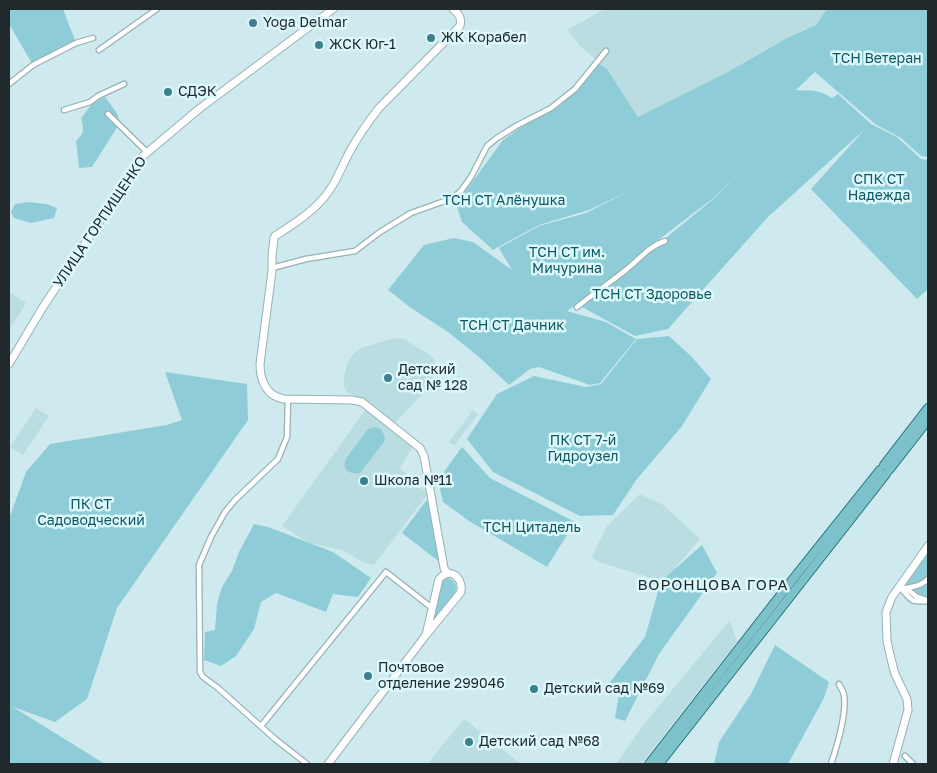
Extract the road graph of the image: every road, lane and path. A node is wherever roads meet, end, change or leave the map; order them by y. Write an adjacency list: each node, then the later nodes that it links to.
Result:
1 (157, 9): 5 (street)
2 (333, 9): 11 (street, УЛИЦА ГОРПИЩЕНКО)
3 (453, 9): 13 (street)
4 (93, 38): 7 (street)
5 (99, 50)
6 (606, 51): 13 (street)
7 (9, 84)
8 (124, 84): 9 (street)
9 (64, 110)
10 (108, 114): 11 (street)
11 (147, 152): 15 (street, УЛИЦА ГОРПИЩЕНКО)
12 (665, 241): 14 (street)
13 (272, 268): 16 (street)
14 (577, 307)
15 (9, 364)
16 (288, 399): 21 (street); 29 (street)
17 (928, 408): 19 (main road)
18 (928, 420): 19 (main road)
19 (885, 470): 26 (main road)
20 (928, 546): 23 (street)
21 (447, 573): 25 (street); 27 (street)
22 (928, 579): 23 (street)
23 (903, 588): 24 (street); 36 (street)
24 (928, 601)
25 (432, 608): 27 (street); 29 (street)
26 (757, 632): 33 (main road); 34 (main road)
27 (426, 635): 32 (street)
28 (839, 684): 35 (street)
29 (261, 726): 31 (street)
30 (904, 756): 37 (street)
31 (307, 764)
32 (328, 764)
33 (649, 764)
34 (659, 764)
35 (831, 764)
36 (892, 764)
37 (913, 764)

